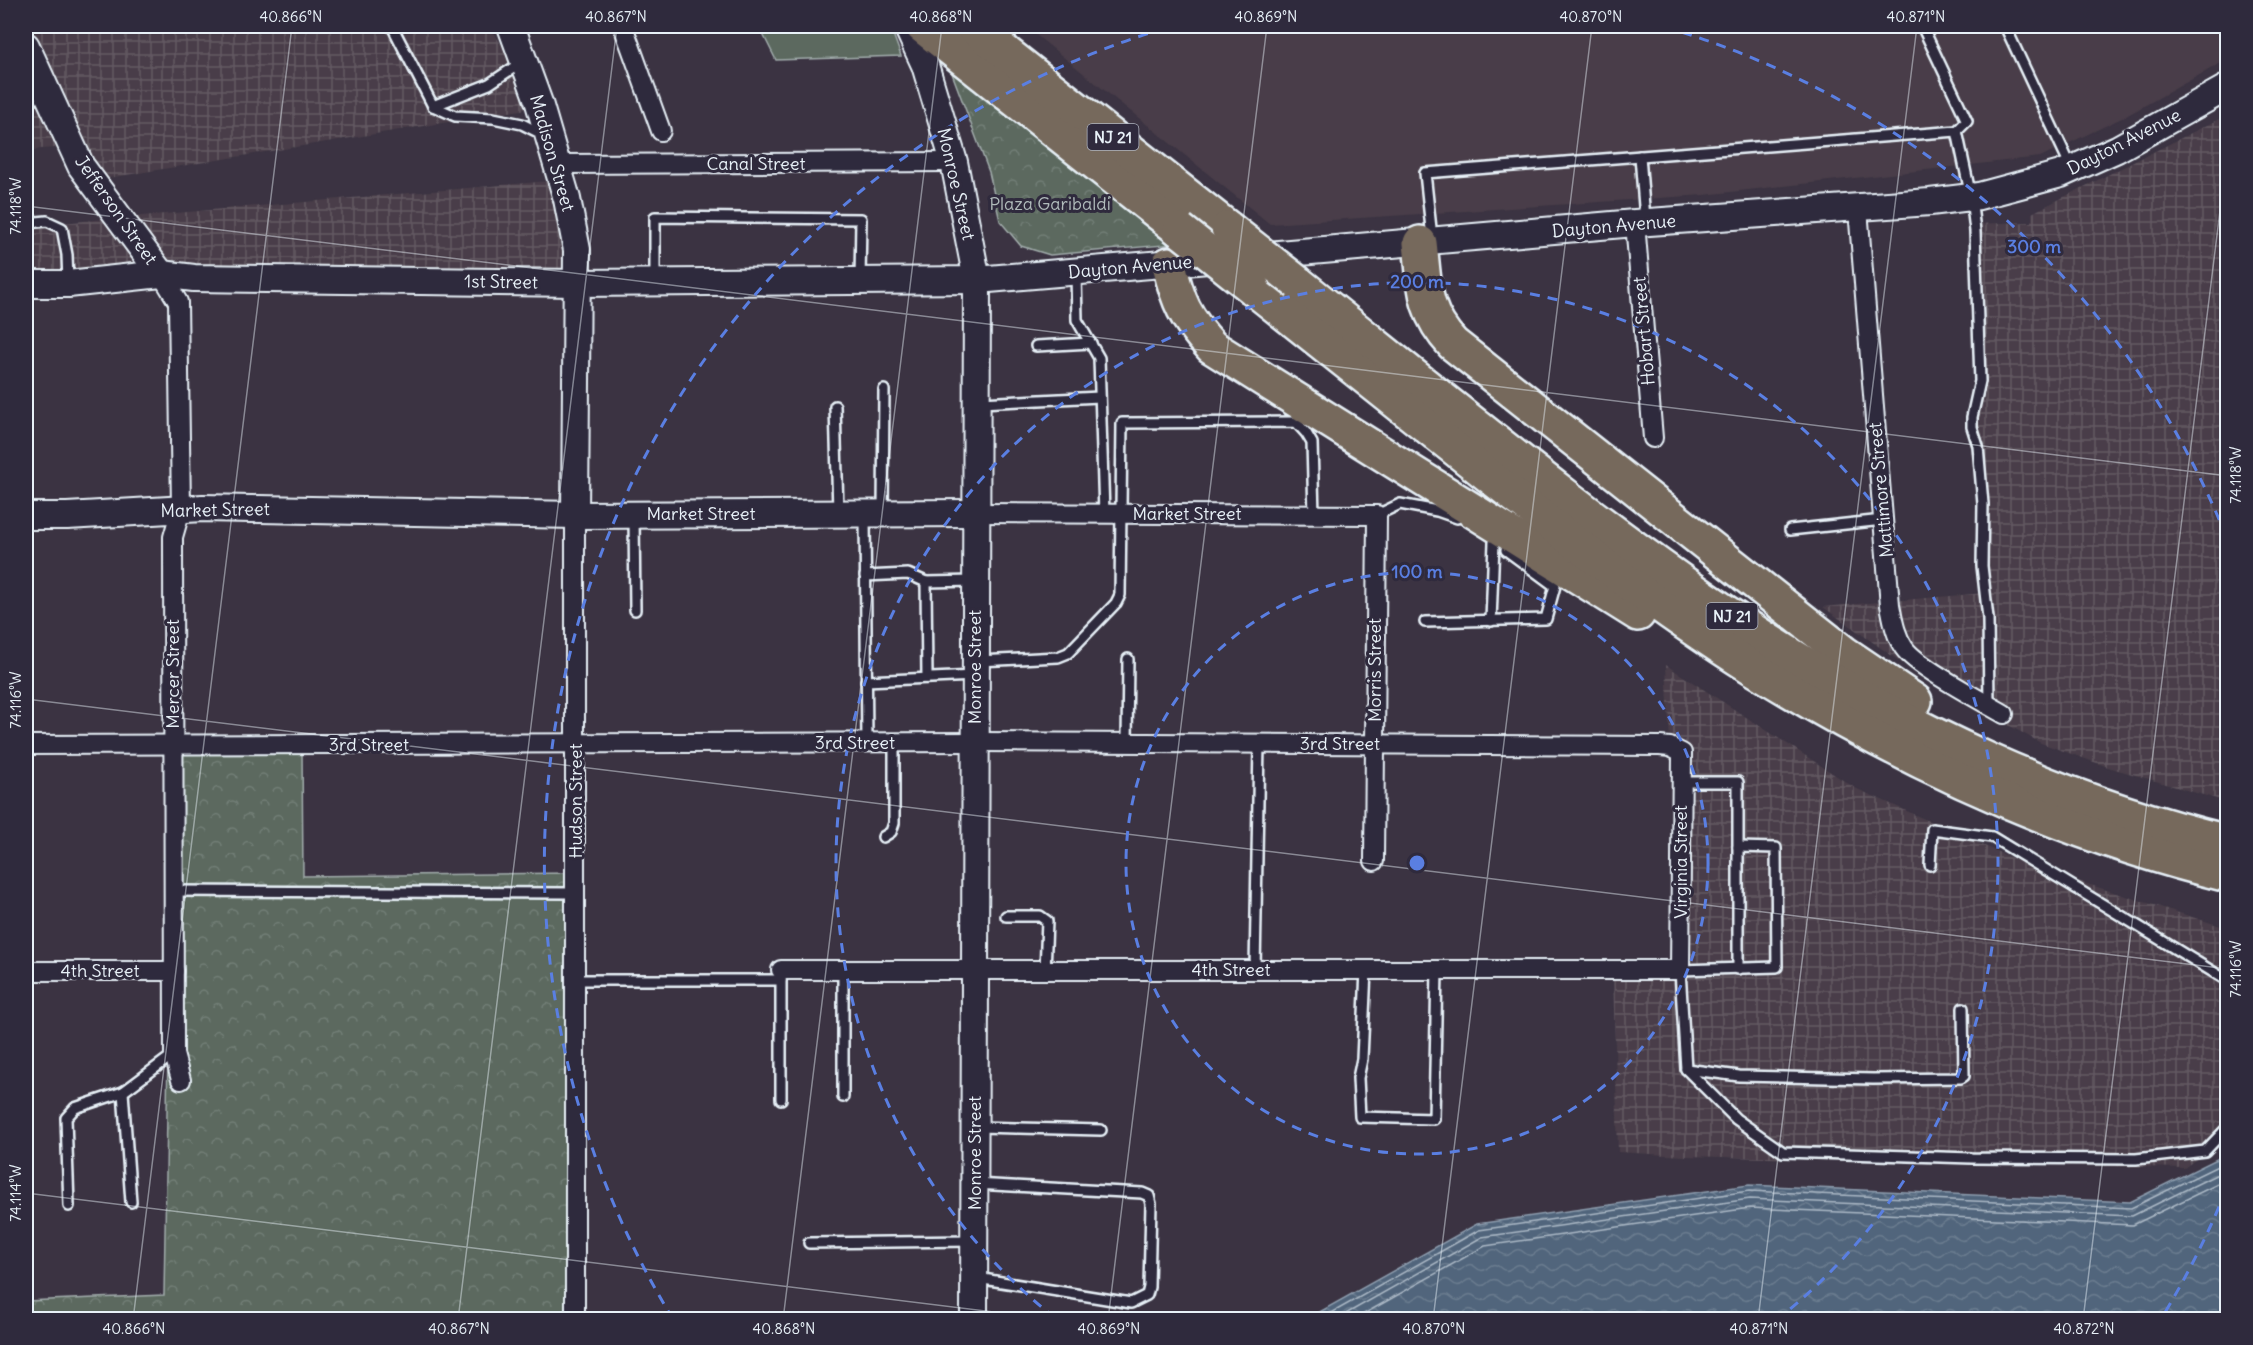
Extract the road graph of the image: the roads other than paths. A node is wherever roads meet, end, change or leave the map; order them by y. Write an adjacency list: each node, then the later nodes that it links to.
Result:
1 (393, 26): 12 (lane)
2 (511, 26): 9 (street, Madison Street)
3 (622, 26): 13 (street)
4 (907, 26): 17 (street, Monroe Street)
5 (922, 26): 76 (highway, NJ 21, bridge)
6 (1923, 26): 14 (lane)
7 (2005, 26): 19 (lane)
8 (985, 35): 79 (highway, NJ 21, bridge)
9 (524, 61): 12 (lane); 15 (street, Madison Street)
10 (29, 62): 27 (street, Jefferson Street)
11 (2228, 87): 19 (street, Dayton Avenue)
12 (433, 106): 15 (lane)
13 (661, 131)
14 (1957, 131): 16 (lane); 20 (lane)
15 (549, 138): 18 (street, Madison Street)
16 (1640, 156): 23 (lane); 24 (lane)
17 (954, 162): 18 (street, Canal Street); 28 (street, Monroe Street)
18 (557, 164): 31 (street, Madison Street)
19 (2072, 169): 20 (street, Dayton Avenue)
20 (1971, 197): 21 (street, Dayton Avenue); 64 (lane)
21 (1858, 209): 23 (street, Dayton Avenue); 51 (street, Mattimore Street)
22 (26, 223): 33 (lane)
23 (1640, 223): 24 (street, Dayton Avenue); 40 (street, Hobart Street)
24 (1426, 242): 25 (street, Dayton Avenue); 78 (highway)
25 (1169, 264): 26 (street, Dayton Avenue); 76 (highway)
26 (1076, 272): 28 (street, Dayton Avenue); 34 (lane)
27 (161, 274): 31 (street, 1st Street); 33 (street, 1st Street); 41 (street, Mercer Street)
28 (977, 280): 29 (street, 1st Street); 38 (street, Monroe Street)
29 (860, 281): 30 (street, 1st Street); 30 (lane)
30 (655, 282): 31 (street, 1st Street)
31 (577, 283): 46 (street, Hudson Street)
32 (26, 284): 33 (street, 1st Street)
33 (68, 284)
34 (1091, 344): 35 (lane); 37 (lane)
35 (1036, 346)
36 (884, 390): 42 (lane)
37 (1100, 397): 38 (lane); 45 (lane)
38 (976, 404): 43 (street, Monroe Street)
39 (835, 406): 44 (lane)
40 (1653, 438)
41 (181, 509): 46 (street, Market Street); 50 (street, Market Street); 73 (street, Mercer Street)
42 (874, 513): 43 (street, Market Street); 44 (street, Market Street); 54 (lane)
43 (976, 513): 45 (street, Market Street); 55 (street, Monroe Street)
44 (838, 514): 47 (street, Market Street)
45 (1112, 514): 48 (street, Market Street); 48 (lane); 61 (lane)
46 (575, 515): 47 (street, Market Street); 69 (street, Hudson Street)
47 (634, 515): 57 (lane)
48 (1314, 515): 49 (street, Market Street)
49 (1377, 515): 52 (lane); 71 (street, Morris Street)
50 (26, 516)
51 (1883, 520): 53 (lane); 64 (street, Mattimore Street)
52 (1466, 523)
53 (1790, 530)
54 (865, 576): 56 (lane); 63 (lane)
55 (975, 580): 56 (lane); 61 (street, Monroe Street)
56 (926, 582): 62 (lane)
57 (635, 610)
58 (1491, 621): 58 (lane); 59 (lane)
59 (1425, 622)
60 (1128, 659): 68 (lane)
61 (975, 668): 62 (lane); 66 (street, Monroe Street)
62 (927, 678): 63 (lane)
63 (866, 681): 67 (lane)
64 (1996, 710)
65 (894, 742): 66 (street, 3rd Street); 67 (street, 3rd Street); 77 (lane)
66 (975, 742): 68 (street, 3rd Street); 95 (street, Monroe Street)
67 (867, 743): 69 (street, 3rd Street)
68 (1127, 743): 70 (street, 3rd Street)
69 (576, 744): 73 (street, 3rd Street); 85 (street, Hudson Street)
70 (1259, 744): 71 (street, 3rd Street); 89 (lane)
71 (1375, 744): 74 (street, 3rd Street); 81 (street, Morris Street)
72 (26, 745): 73 (street, 3rd Street)
73 (173, 746): 84 (street, Mercer Street)
74 (1682, 753): 75 (street, Virginia Street)
75 (1682, 782): 80 (lane); 92 (street, Virginia Street)
76 (2004, 800): 83 (highway, NJ 21)
77 (883, 837)
78 (2228, 837)
79 (2228, 842)
80 (1738, 847): 87 (lane); 87 (lane)
81 (1374, 861)
82 (1930, 865): 99 (lane)
83 (2228, 874)
84 (174, 891): 85 (lane); 94 (street, Mercer Street)
85 (576, 893): 98 (street, Hudson Street)
86 (1006, 916): 96 (lane)
87 (1738, 969): 92 (lane)
88 (843, 970): 95 (street, 4th Street); 97 (street, 4th Street); 105 (lane)
89 (1255, 970): 90 (street, 4th Street); 96 (street, 4th Street)
90 (1366, 970): 91 (street, 4th Street); 91 (lane)
91 (1437, 970): 92 (street, 4th Street)
92 (1680, 970): 102 (lane)
93 (26, 971): 94 (street, 4th Street)
94 (174, 971): 101 (street, Mercer Street)
95 (975, 971): 96 (street, 4th Street); 107 (street, Monroe Street)
96 (1045, 971)
97 (781, 975): 98 (lane); 106 (lane)
98 (575, 980): 116 (street, Hudson Street)
99 (2228, 981)
100 (1963, 1008): 102 (lane)
101 (174, 1054): 103 (street, Mercer Street); 104 (lane)
102 (1686, 1069): 108 (lane)
103 (181, 1080)
104 (123, 1092): 111 (lane); 112 (lane)
105 (843, 1097)
106 (781, 1099)
107 (975, 1126): 109 (lane); 110 (street, Monroe Street)
108 (2228, 1127)
109 (1101, 1130)
110 (975, 1184): 113 (street, Monroe Street); 115 (lane)
111 (131, 1202)
112 (69, 1206)
113 (975, 1241): 114 (lane); 115 (street, Monroe Street)
114 (809, 1243)
115 (974, 1278): 117 (street, Monroe Street)
116 (575, 1320)
117 (974, 1320)

